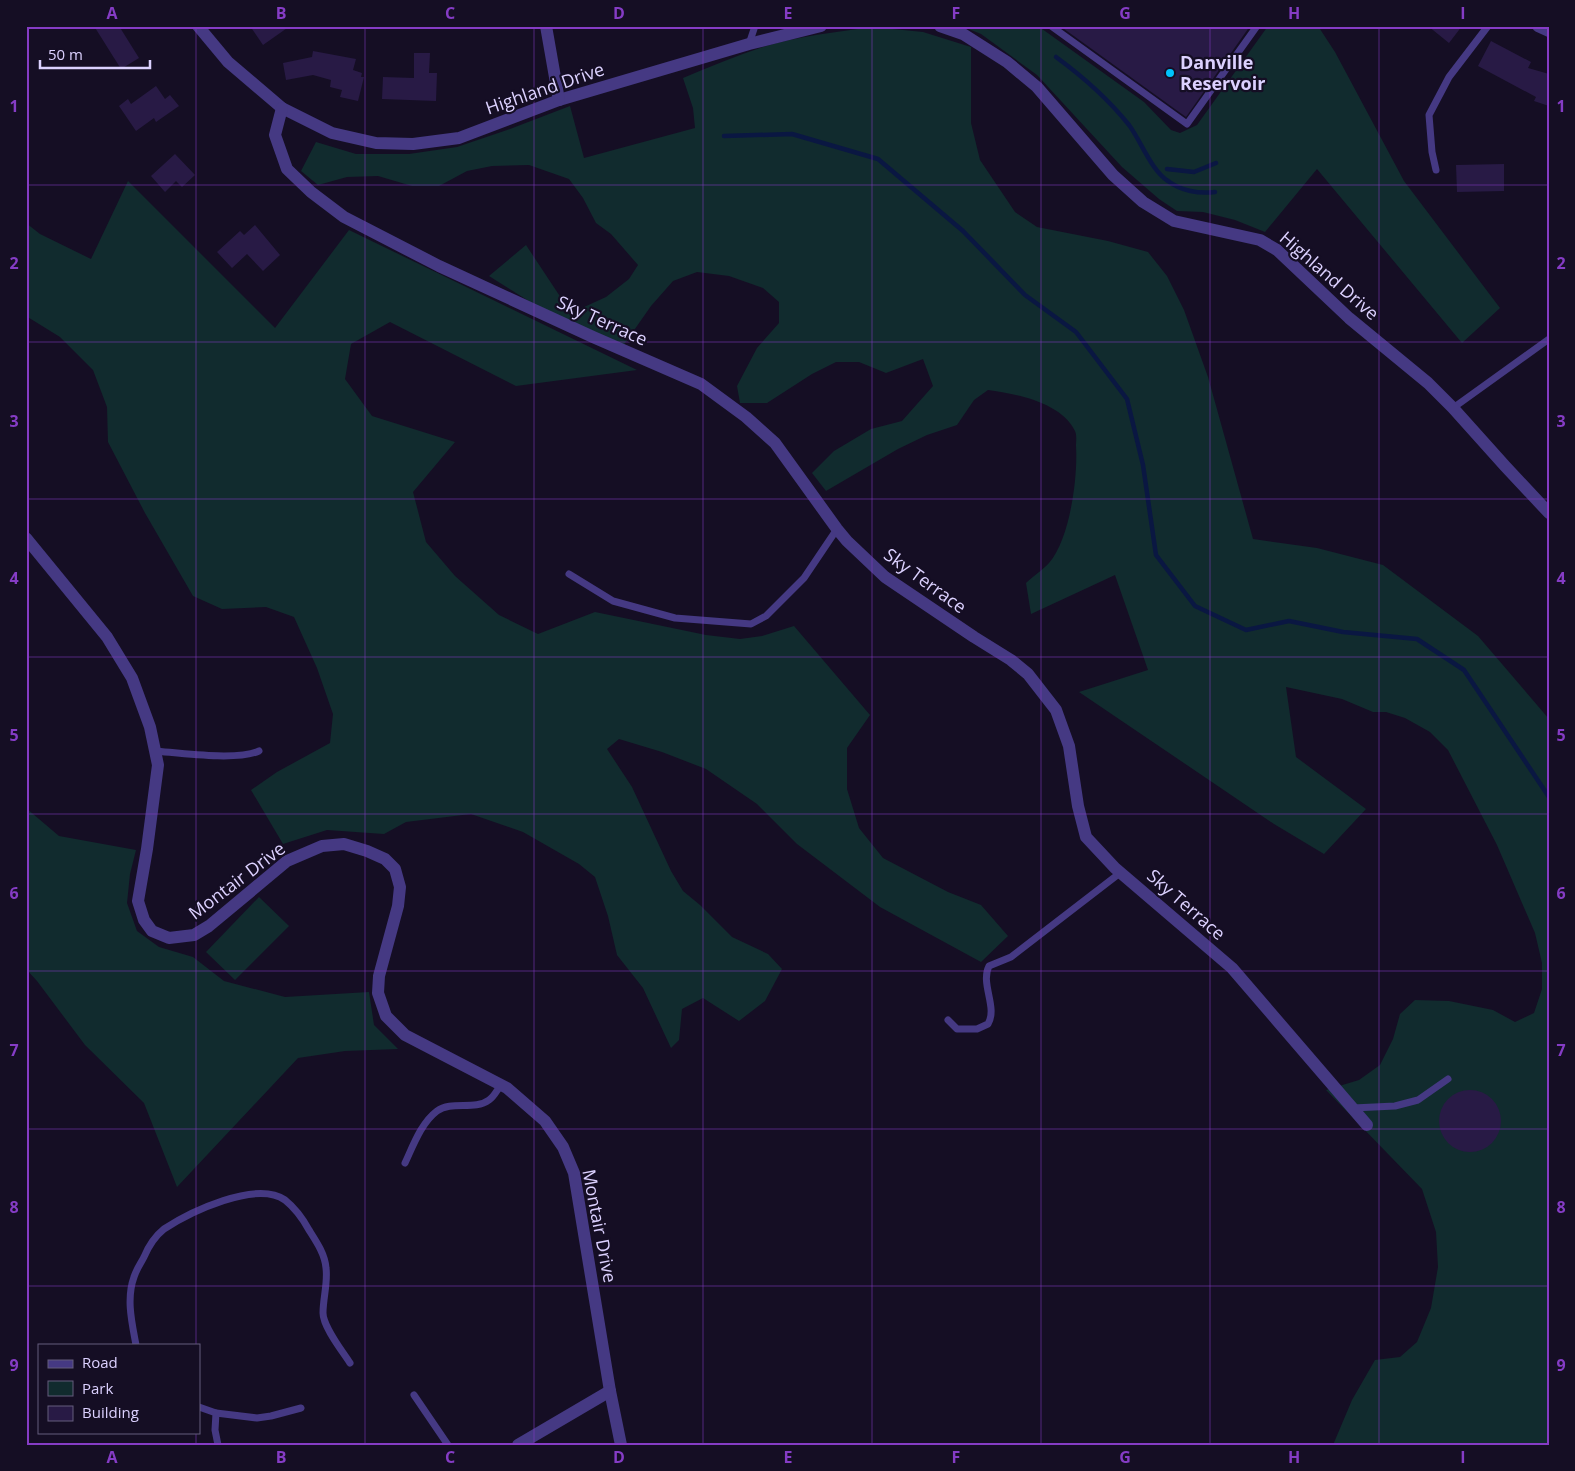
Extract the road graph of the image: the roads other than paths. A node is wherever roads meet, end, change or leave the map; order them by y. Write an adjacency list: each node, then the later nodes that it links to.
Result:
1 (198, 26): 13 (street, Highland Drive)
2 (546, 26): 12 (street)
3 (755, 26): 11 (lane)
4 (821, 26): 11 (street, Highland Drive)
5 (940, 26): 16 (street, Highland Drive)
6 (1050, 26): 7 (lane)
7 (1257, 26)
8 (1488, 26): 14 (lane)
9 (1538, 26): 10 (street)
10 (1549, 31)
11 (749, 44): 12 (street, Highland Drive)
12 (559, 100): 13 (street, Highland Drive)
13 (282, 108): 18 (street, Sky Terrace)
14 (1436, 170)
15 (1549, 339): 16 (lane)
16 (1453, 408): 17 (street, Highland Drive)
17 (1549, 513)
18 (837, 529): 20 (lane); 23 (street, Sky Terrace)
19 (26, 538): 21 (street, Montair Drive)
20 (569, 574)
21 (155, 751): 22 (lane); 26 (street, Montair Drive)
22 (259, 751)
23 (1120, 873): 24 (lane); 27 (street, Sky Terrace)
24 (948, 1020)
25 (1448, 1079): 27 (lane)
26 (501, 1085): 29 (lane); 32 (street, Montair Drive)
27 (1353, 1108): 28 (street, Sky Terrace)
28 (1367, 1124)
29 (405, 1163)
30 (136, 1344): 31 (lane)
31 (350, 1363)
32 (610, 1391): 39 (street); 40 (street, Montair Drive)
33 (414, 1395): 38 (lane)
34 (200, 1407): 36 (lane)
35 (301, 1408): 36 (lane)
36 (216, 1413): 37 (lane)
37 (218, 1445)
38 (448, 1445)
39 (518, 1445)
40 (621, 1445)

